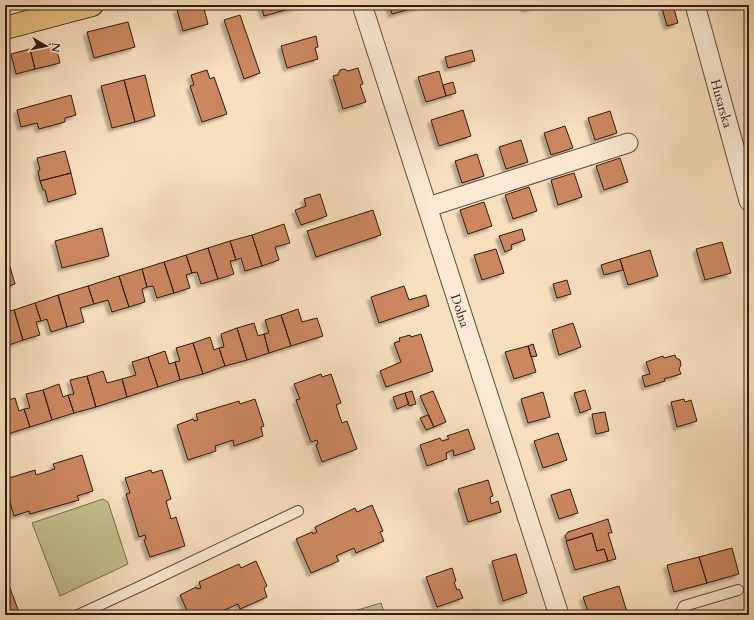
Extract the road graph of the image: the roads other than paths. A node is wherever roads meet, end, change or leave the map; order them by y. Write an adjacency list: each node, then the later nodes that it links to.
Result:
1 (92, 5): 4 (main road)
2 (362, 5): 7 (street, Dolna)
3 (695, 5): 6 (street, Husarska)
4 (5, 28)
5 (628, 143): 7 (street)
6 (749, 201)
7 (428, 207): 11 (street, Dolna)
8 (298, 512): 10 (lane)
9 (738, 590): 12 (lane)
10 (78, 615)
11 (560, 615)
12 (680, 615)

